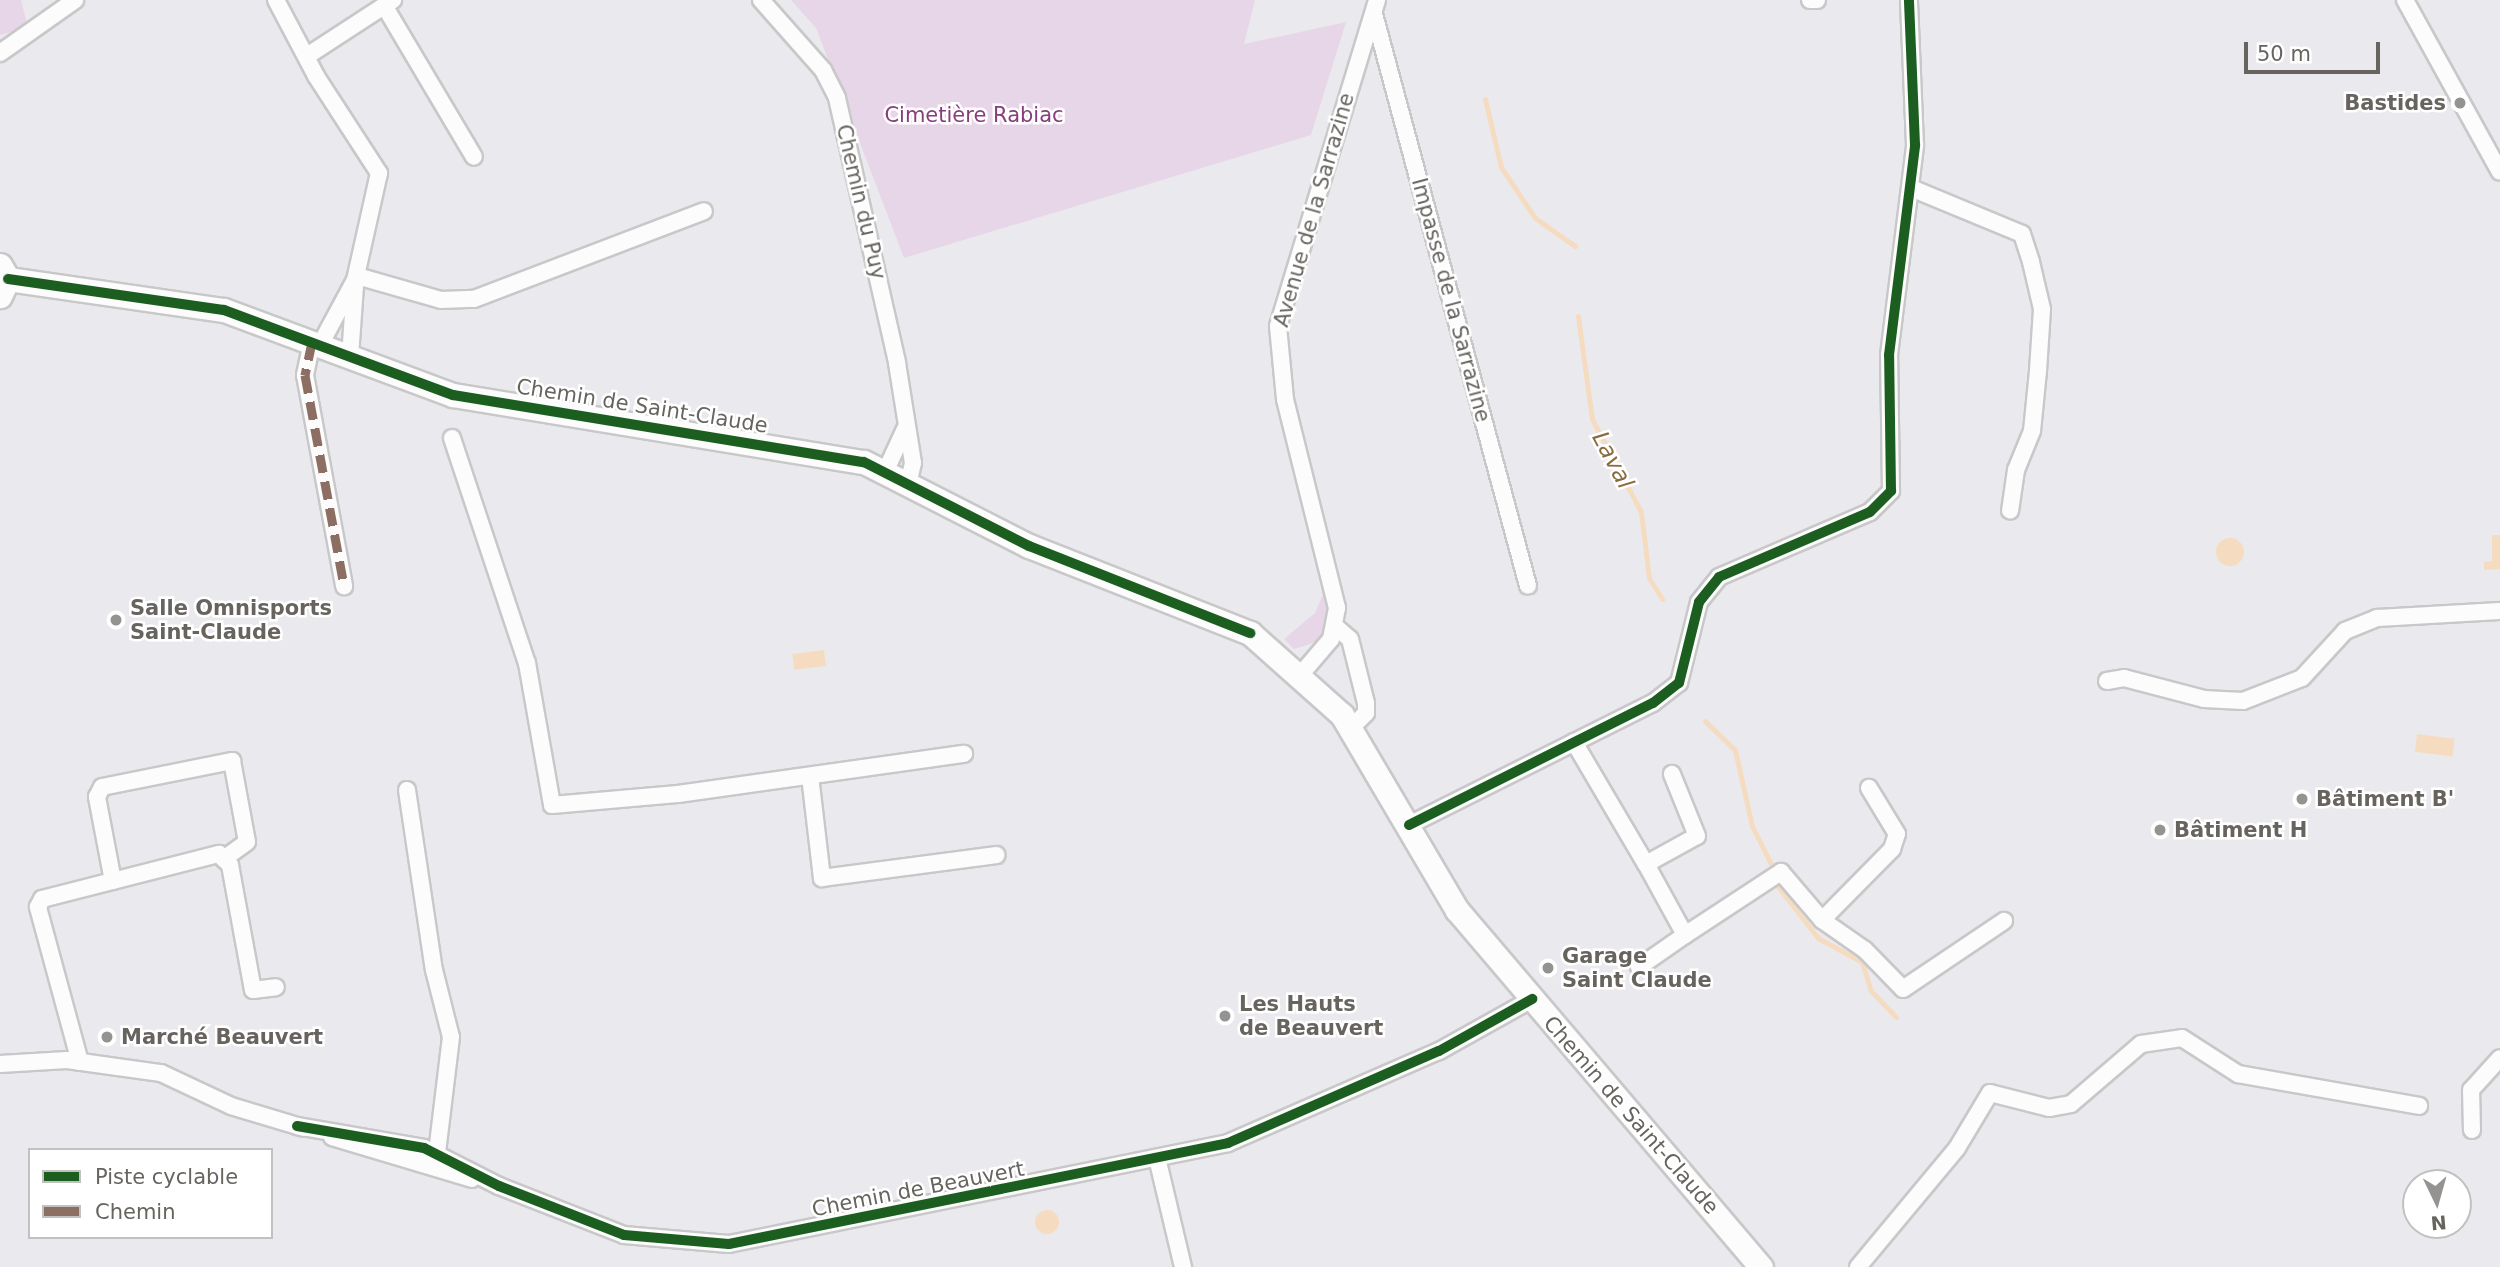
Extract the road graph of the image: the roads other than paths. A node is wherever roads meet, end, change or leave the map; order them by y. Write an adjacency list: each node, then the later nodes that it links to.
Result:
1 (75, 0): 10 (street)
2 (276, 0): 11 (street)
3 (761, 0): 20 (street, Chemin du Puy)
4 (1810, 0): 5 (street)
5 (1817, 0)
6 (1909, 0): 14 (street)
7 (2405, 0): 13 (street)
8 (389, 3): 11 (street); 12 (street)
9 (1376, 7): 26 (street, Impasse de la Sarrazine); 28 (street, Avenue de la Sarrazine)
10 (0, 53)
11 (307, 56): 16 (street)
12 (474, 157)
13 (2500, 172)
14 (1911, 188): 24 (street); 32 (street)
15 (704, 211): 16 (street)
16 (356, 278): 18 (street); 19 (street)
17 (3, 280): 18 (street, Chemin de Saint-Claude)
18 (316, 343): 19 (street, Chemin de Saint-Claude); 25 (street)
19 (350, 357): 22 (street, Chemin de Saint-Claude)
20 (905, 429): 22 (street); 23 (street, Chemin du Puy)
21 (452, 438): 35 (street)
22 (886, 471): 23 (street, Chemin de Saint-Claude)
23 (909, 481): 29 (street, Chemin de Saint-Claude)
24 (2010, 511)
25 (344, 586)
26 (1528, 586)
27 (2500, 611): 30 (street)
28 (1336, 628): 29 (street); 31 (street, Avenue de la Sarrazine)
29 (1302, 673): 31 (street, Chemin de Saint-Claude)
30 (2107, 681)
31 (1351, 728): 38 (street, Chemin de Saint-Claude)
32 (1574, 742): 38 (street); 41 (street)
33 (964, 754): 35 (street)
34 (1672, 774): 41 (street)
35 (810, 776): 39 (street)
36 (1869, 788): 43 (street)
37 (407, 790): 55 (street)
38 (1409, 825): 48 (street, Chemin de Saint-Claude)
39 (996, 855)
40 (224, 859): 42 (street); 42 (street); 47 (street)
41 (1646, 864): 45 (street)
42 (113, 881): 50 (street)
43 (1822, 919): 44 (street); 45 (street)
44 (2004, 921)
45 (1685, 935): 46 (street)
46 (1639, 967)
47 (276, 987)
48 (1532, 999): 56 (street, Chemin de Beauvert); 59 (street, Chemin de Saint-Claude)
49 (2500, 1058): 54 (street)
50 (80, 1062): 51 (street, Chemin de Beauvert); 53 (street, Chemin de Beauvert)
51 (0, 1064)
52 (2419, 1106): 60 (street)
53 (297, 1126): 55 (street, Chemin de Beauvert); 57 (street, Chemin de Beauvert)
54 (2472, 1130)
55 (437, 1153): 57 (street, Chemin de Beauvert)
56 (1158, 1162): 57 (street, Chemin de Beauvert); 58 (street)
57 (499, 1186)
58 (1183, 1267)
59 (1761, 1267)
60 (1858, 1267)

